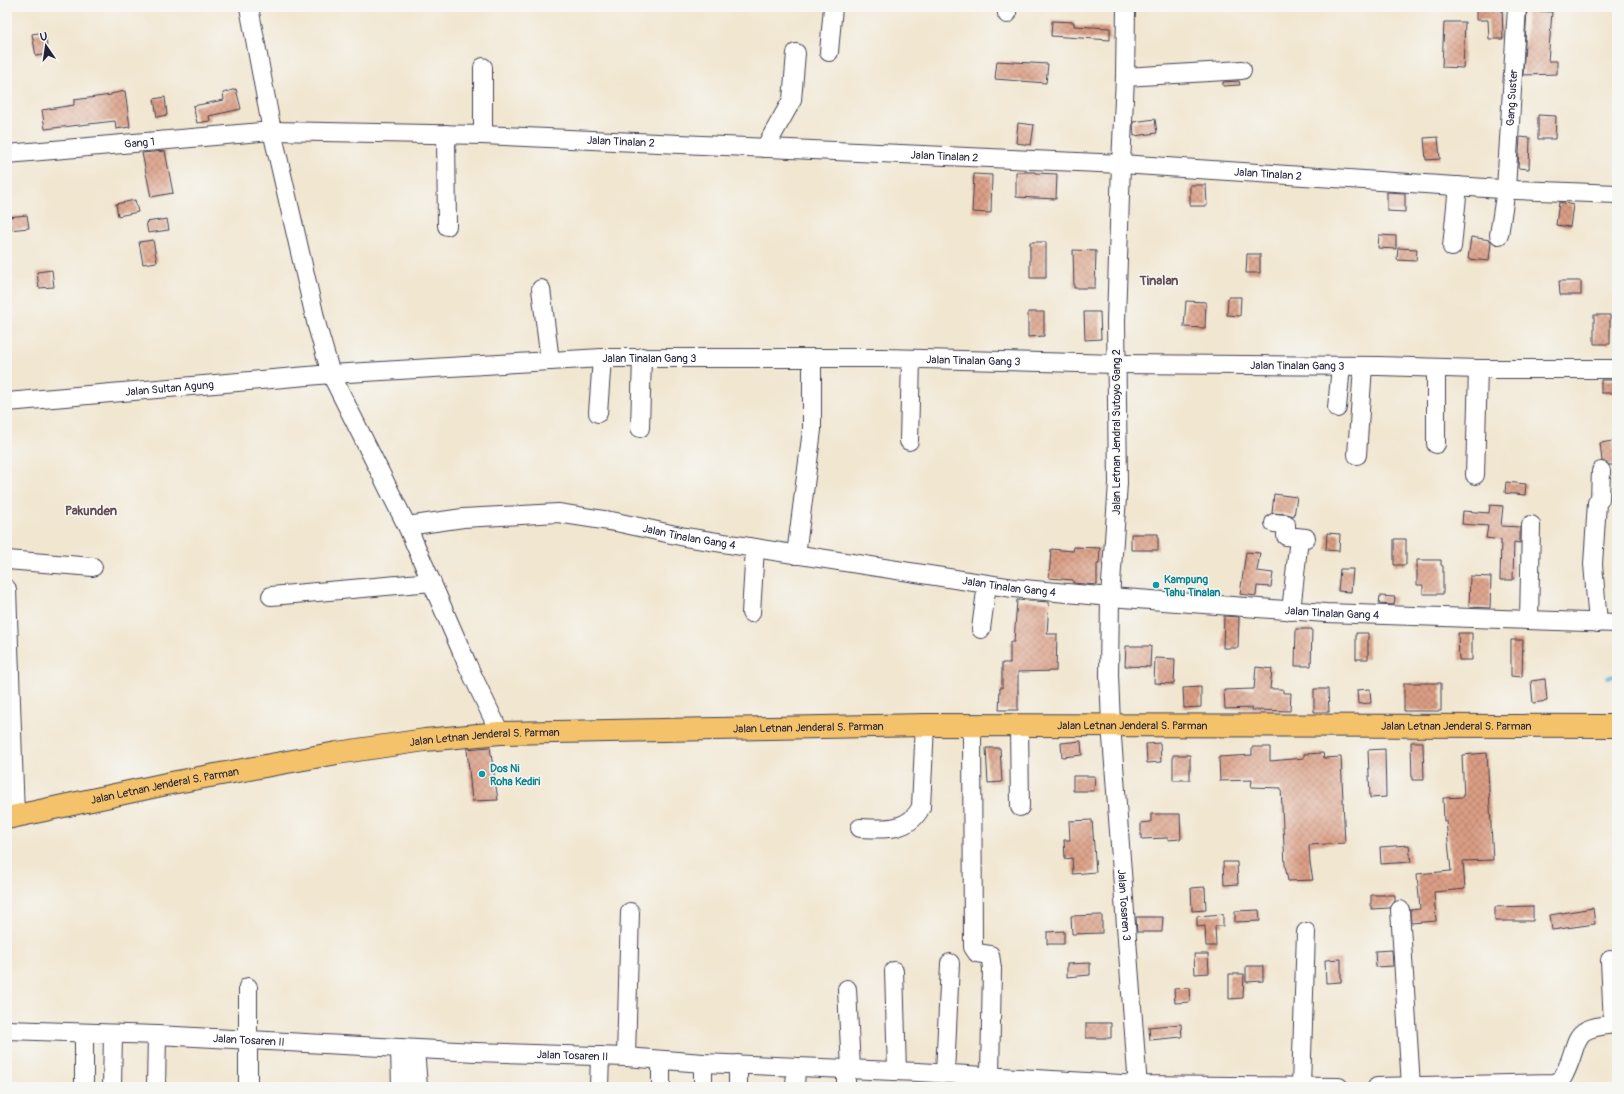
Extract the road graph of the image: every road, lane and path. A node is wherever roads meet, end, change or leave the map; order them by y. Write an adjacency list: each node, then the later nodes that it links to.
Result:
1 (249, 7): 10 (street)
2 (833, 7): 5 (street)
3 (1126, 7): 9 (street, Jalan Letnan Jendral Sutoyo Gang 2)
4 (1517, 7): 17 (street, Gang Suster)
5 (829, 52)
6 (796, 54): 13 (street)
7 (483, 66): 12 (street)
8 (1242, 70): 9 (street)
9 (1125, 77): 15 (street, Jalan Letnan Jendral Sutoyo Gang 2)
10 (272, 131): 11 (street, Jalan Tinalan 2); 14 (street, Gang 1); 34 (street)
11 (446, 134): 12 (street, Jalan Tinalan 2); 19 (street)
12 (483, 135): 13 (street, Jalan Tinalan 2)
13 (765, 148): 15 (street, Jalan Tinalan 2)
14 (7, 154)
15 (1121, 164): 16 (street, Jalan Tinalan 2); 28 (street, Jalan Letnan Jendral Sutoyo Gang 2)
16 (1458, 186): 17 (street, Jalan Tinalan 2); 21 (street)
17 (1506, 189): 18 (street, Jalan Tinalan 2); 20 (street, Gang Suster)
18 (1617, 194)
19 (447, 226)
20 (1499, 235)
21 (1452, 247)
22 (540, 289): 27 (street)
23 (642, 357): 24 (street, Jalan Tinalan Gang 3); 25 (street, Jalan Tinalan Gang 3); 38 (street)
24 (602, 358): 27 (street, Jalan Tinalan Gang 3); 37 (street)
25 (812, 359): 26 (street, Jalan Tinalan Gang 3); 48 (street)
26 (911, 359): 28 (street, Jalan Tinalan Gang 3); 39 (street)
27 (550, 361): 34 (street, Jalan Tinalan Gang 3)
28 (1117, 364): 29 (street, Jalan Tinalan Gang 3); 55 (street, Jalan Letnan Jendral Sutoyo Gang 2)
29 (1341, 366): 30 (street, Jalan Tinalan Gang 3); 36 (street)
30 (1363, 366): 31 (street, Jalan Tinalan Gang 3); 41 (street)
31 (1436, 368): 32 (street, Jalan Tinalan Gang 3); 40 (street)
32 (1478, 369): 33 (street, Jalan Tinalan Gang 3); 43 (street)
33 (1617, 369)
34 (331, 374): 35 (street, Jalan Sultan Agung); 46 (street)
35 (7, 402)
36 (1337, 408)
37 (598, 412)
38 (640, 428)
39 (909, 441)
40 (1436, 444)
41 (1357, 455)
42 (1601, 471): 59 (street)
43 (1475, 475)
44 (1274, 523): 56 (street)
45 (1531, 525): 58 (street)
46 (407, 526): 47 (street, Jalan Tinalan Gang 4); 51 (street)
47 (755, 548): 48 (street, Jalan Tinalan Gang 4); 57 (street)
48 (796, 555): 52 (street, Jalan Tinalan Gang 4)
49 (7, 560): 50 (street)
50 (93, 567)
51 (432, 582): 54 (street); 67 (street)
52 (987, 584): 55 (street, Jalan Tinalan Gang 4); 61 (street)
53 (7, 589): 69 (street)
54 (271, 596)
55 (1110, 598): 56 (street, Jalan Tinalan Gang 4); 62 (street, Jalan Letnan Jendral Sutoyo Gang 2)
56 (1291, 611): 58 (street, Jalan Tinalan Gang 4)
57 (751, 613)
58 (1529, 620): 59 (street, Jalan Tinalan Gang 4)
59 (1598, 623): 60 (street, Jalan Tinalan Gang 4)
60 (1617, 623)
61 (981, 629)
62 (1111, 724): 65 (main road, Jalan Letnan Jenderal S. Parman); 66 (main road, Jalan Letnan Jenderal S. Parman); 98 (street, Jalan Tosaren 3)
63 (925, 725): 64 (main road, Jalan Letnan Jenderal S. Parman); 67 (main road, Jalan Letnan Jenderal S. Parman); 70 (street)
64 (972, 725): 65 (main road, Jalan Letnan Jenderal S. Parman); 95 (street)
65 (1019, 725): 68 (street)
66 (1617, 726)
67 (500, 733): 69 (main road, Jalan Letnan Jenderal S. Parman)
68 (1020, 806)
69 (11, 817)
70 (860, 828)
71 (1400, 910): 100 (street)
72 (630, 912): 87 (street)
73 (1306, 932): 114 (street)
74 (1610, 960): 79 (street)
75 (950, 963): 94 (street)
76 (894, 971): 93 (street)
77 (248, 987): 84 (street)
78 (848, 989): 92 (street)
79 (1615, 1024): 97 (street)
80 (7, 1030): 81 (street, Jalan Tosaren II)
81 (84, 1033): 82 (street, Jalan Tosaren II); 102 (street)
82 (113, 1034): 83 (street, Jalan Tosaren II); 103 (street)
83 (157, 1035): 84 (street, Jalan Tosaren II); 104 (street)
84 (248, 1041): 85 (street, Jalan Tosaren II); 105 (street)
85 (407, 1048): 86 (street, Jalan Tosaren II); 106 (street); 107 (street)
86 (600, 1056): 87 (street, Jalan Tosaren II); 108 (street)
87 (626, 1057): 88 (street, Jalan Tosaren II)
88 (661, 1060): 89 (street, Jalan Tosaren II); 109 (street)
89 (703, 1063): 90 (street, Jalan Tosaren II); 110 (street)
90 (738, 1064): 91 (street, Jalan Tosaren II); 111 (street)
91 (796, 1067): 92 (street, Jalan Tosaren II); 112 (street)
92 (849, 1069): 93 (street, Jalan Tosaren II); 113 (street)
93 (897, 1071): 94 (street, Jalan Tosaren II)
94 (945, 1074): 95 (street, Jalan Tosaren II)
95 (990, 1076): 98 (street, Jalan Tosaren II)
96 (1526, 1085): 97 (street); 101 (street)
97 (1557, 1085)
98 (1138, 1086): 99 (street, Jalan Tosaren II)
99 (1211, 1086): 114 (street, Jalan Tosaren II)
100 (1422, 1086): 101 (street); 116 (street)
101 (1496, 1086)
102 (84, 1087)
103 (112, 1087)
104 (156, 1087)
105 (248, 1087)
106 (401, 1087)
107 (418, 1087)
108 (599, 1087)
109 (661, 1087)
110 (703, 1087)
111 (738, 1087)
112 (795, 1087)
113 (846, 1087)
114 (1294, 1087): 115 (street, Jalan Tosaren II)
115 (1339, 1087)
116 (1377, 1087)

